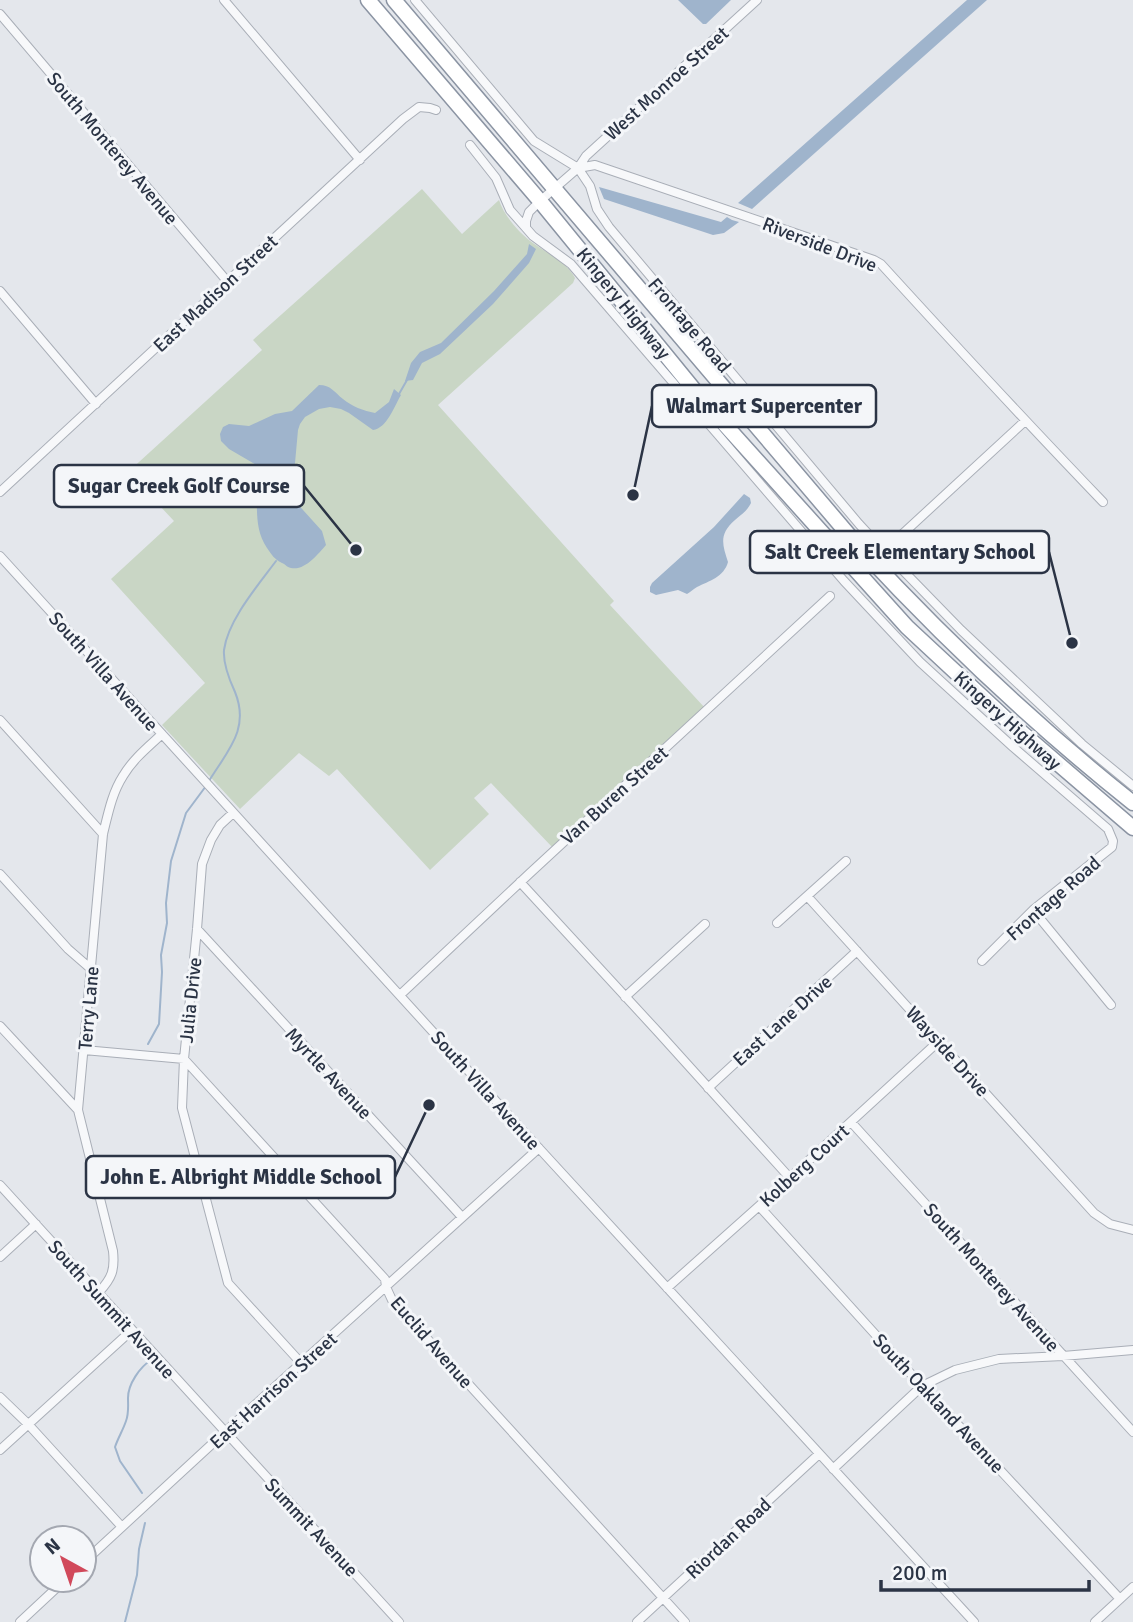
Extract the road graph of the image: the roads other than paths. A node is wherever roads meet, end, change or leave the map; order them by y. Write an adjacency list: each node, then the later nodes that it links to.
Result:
1 (223, 0): 9 (street)
2 (368, 0): 12 (highway, Kingery Highway)
3 (394, 0): 11 (highway, Kingery Highway)
4 (415, 0): 10 (street)
5 (757, 0): 10 (street, West Monroe Street)
6 (0, 14): 14 (street, South Monterey Avenue)
7 (436, 110): 9 (street, East Madison Street)
8 (470, 145): 13 (street, Frontage Road)
9 (360, 160): 14 (street, East Madison Street)
10 (579, 168): 11 (street); 17 (street, Riverside Drive); 20 (street, Frontage Road)
11 (554, 188): 12 (street); 26 (highway, Kingery Highway)
12 (540, 201): 13 (street); 28 (highway, Kingery Highway)
13 (526, 228): 34 (street, Frontage Road)
14 (227, 281): 16 (street, East Madison Street)
15 (0, 291): 16 (street)
16 (96, 404): 18 (street, East Madison Street)
17 (1025, 421): 19 (street, Riverside Drive); 20 (street)
18 (0, 492)
19 (1103, 502)
20 (884, 551): 25 (street, Frontage Road)
21 (0, 556): 24 (street, South Villa Avenue)
22 (830, 596): 32 (street, Van Buren Street)
23 (0, 720): 29 (street)
24 (162, 734): 27 (street, South Villa Avenue); 29 (street, Terry Lane)
25 (1133, 786)
26 (1133, 803)
27 (233, 813): 37 (street, Julia Drive); 41 (street, South Villa Avenue)
28 (1133, 828)
29 (103, 834): 40 (street, Terry Lane)
30 (846, 862): 33 (street)
31 (0, 874): 40 (street)
32 (520, 883): 41 (street, Van Buren Street); 42 (street)
33 (807, 896): 35 (street); 38 (street, Wayside Drive)
34 (1033, 911): 39 (street, Frontage Road); 43 (street)
35 (777, 923)
36 (705, 924): 42 (street)
37 (197, 929): 47 (street, Julia Drive); 55 (street, Myrtle Avenue)
38 (857, 951): 45 (street, Wayside Drive); 48 (street, East Lane Drive)
39 (982, 961)
40 (92, 969): 46 (street, Terry Lane)
41 (400, 995): 51 (street, South Villa Avenue)
42 (625, 997): 48 (street)
43 (1111, 1005)
44 (0, 1026): 49 (street)
45 (939, 1041): 50 (street, Kolberg Court); 57 (street, Wayside Drive)
46 (84, 1050): 47 (street); 49 (street, Terry Lane)
47 (184, 1059): 59 (street, Euclid Avenue); 65 (street, Julia Drive)
48 (708, 1088): 52 (street)
49 (78, 1110): 61 (street, Terry Lane)
50 (851, 1122): 52 (street, Kolberg Court); 64 (street, South Monterey Avenue)
51 (538, 1148): 55 (street, East Harrison Street); 60 (street, South Villa Avenue)
52 (790, 1178): 54 (street, Kolberg Court)
53 (0, 1185): 56 (street, South Summit Avenue)
54 (759, 1206): 60 (street, Kolberg Court); 66 (street, South Oakland Avenue)
55 (462, 1217): 59 (street, East Harrison Street)
56 (36, 1224): 58 (street); 61 (street, South Summit Avenue)
57 (1133, 1230)
58 (0, 1257)
59 (386, 1287): 65 (street, East Harrison Street); 78 (street, Euclid Avenue)
60 (667, 1288): 72 (street, South Villa Avenue)
61 (99, 1292): 62 (street, South Summit Avenue)
62 (132, 1331): 68 (street); 69 (street, South Summit Avenue)
63 (1133, 1350): 64 (street)
64 (1063, 1356): 66 (street); 70 (street, South Monterey Avenue)
65 (302, 1364): 69 (street, East Harrison Street)
66 (922, 1386): 73 (street); 79 (street, South Oakland Avenue)
67 (0, 1397): 68 (street)
68 (28, 1424): 71 (street); 74 (street)
69 (225, 1432): 74 (street, East Harrison Street); 81 (street, Summit Avenue)
70 (1133, 1432)
71 (0, 1450)
72 (819, 1454): 73 (street, South Villa Avenue); 78 (street, Riordan Road)
73 (833, 1469): 84 (street, South Villa Avenue)
74 (122, 1527): 75 (street, East Harrison Street)
75 (98, 1549)
76 (1133, 1587): 79 (street)
77 (51, 1594): 80 (street)
78 (663, 1598): 82 (street, Riordan Road); 83 (street, Euclid Avenue)
79 (1120, 1599): 85 (street)
80 (26, 1620)
81 (398, 1622)
82 (637, 1622)
83 (685, 1622)
84 (974, 1622)
85 (1095, 1622)

